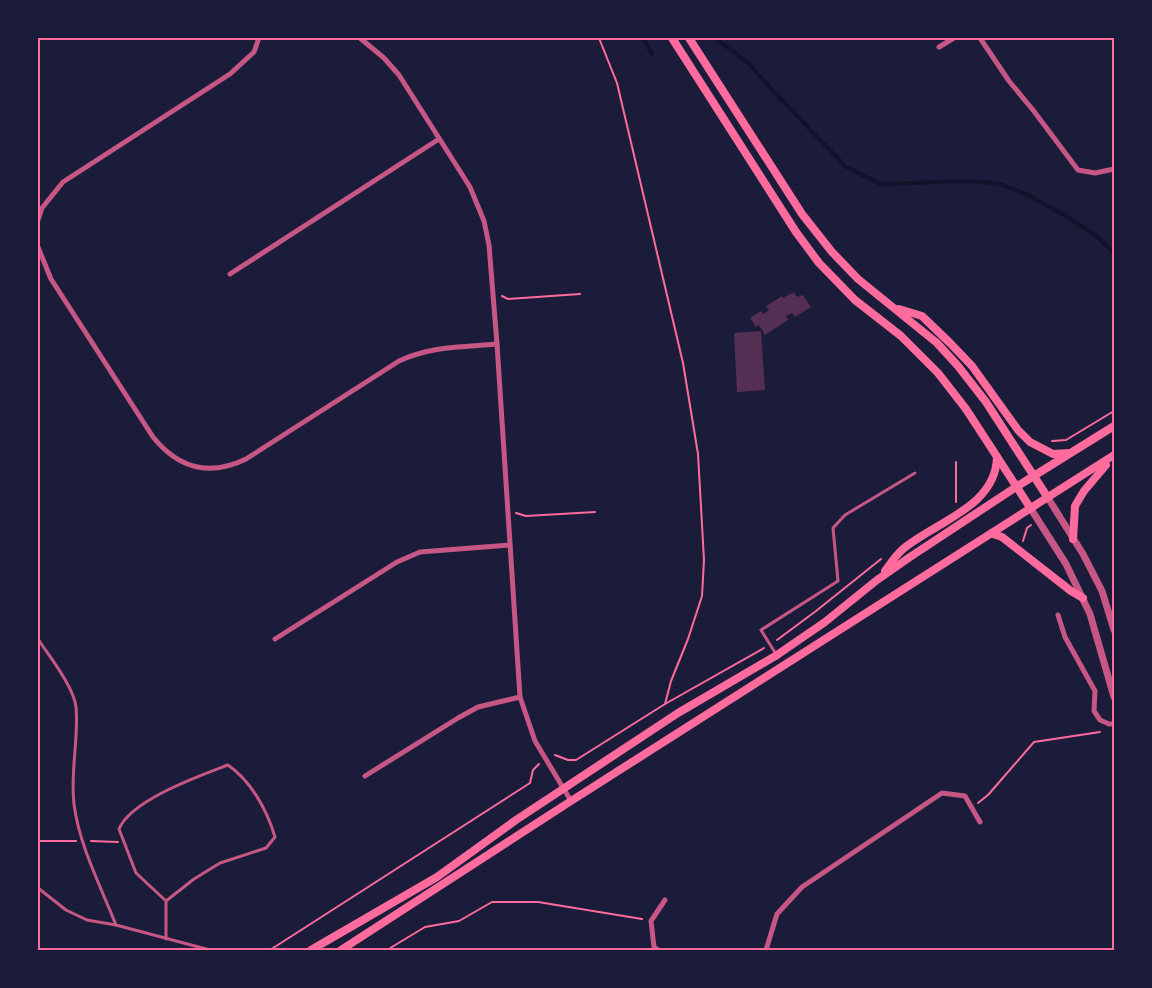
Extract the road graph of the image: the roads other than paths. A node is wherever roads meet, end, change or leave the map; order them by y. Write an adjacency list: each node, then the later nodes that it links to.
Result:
1 (259, 38): 10 (street)
2 (360, 38): 8 (street)
3 (672, 38): 18 (main road)
4 (689, 38): 13 (main road)
5 (954, 38): 7 (street)
6 (980, 38): 9 (street)
7 (939, 47)
8 (439, 140): 12 (street); 14 (street)
9 (1114, 169)
10 (38, 220)
11 (38, 247): 14 (street)
12 (230, 274)
13 (892, 307): 16 (main road); 20 (main road)
14 (497, 344): 26 (street)
15 (1114, 426): 16 (main road)
16 (1072, 453): 20 (main road)
17 (1114, 455): 22 (main road); 25 (main road)
18 (997, 457): 21 (main road); 27 (main road)
19 (915, 474): 33 (lane)
20 (1034, 476): 21 (main road); 22 (main road)
21 (1016, 487): 23 (main road); 27 (main road)
22 (1048, 498): 23 (main road); 25 (street)
23 (1031, 509): 24 (main road); 28 (street)
24 (993, 534): 28 (main road); 39 (main road)
25 (1073, 539): 30 (street)
26 (510, 545): 32 (street); 34 (street)
27 (877, 580): 33 (main road)
28 (1083, 598): 35 (street)
29 (1058, 615): 36 (street)
30 (1114, 630)
31 (38, 639): 44 (lane)
32 (275, 639)
33 (777, 655): 38 (main road)
34 (520, 697): 37 (street); 38 (street)
35 (1114, 697)
36 (1114, 724)
37 (365, 776)
38 (563, 789): 39 (street); 47 (main road)
39 (571, 801): 48 (main road)
40 (980, 822): 50 (street)
41 (38, 888): 44 (lane)
42 (665, 900): 49 (street)
43 (166, 901): 43 (lane); 45 (lane)
44 (116, 925): 45 (lane)
45 (166, 939): 46 (lane)
46 (210, 951)
47 (310, 951)
48 (341, 951)
49 (658, 951)
50 (766, 951)

